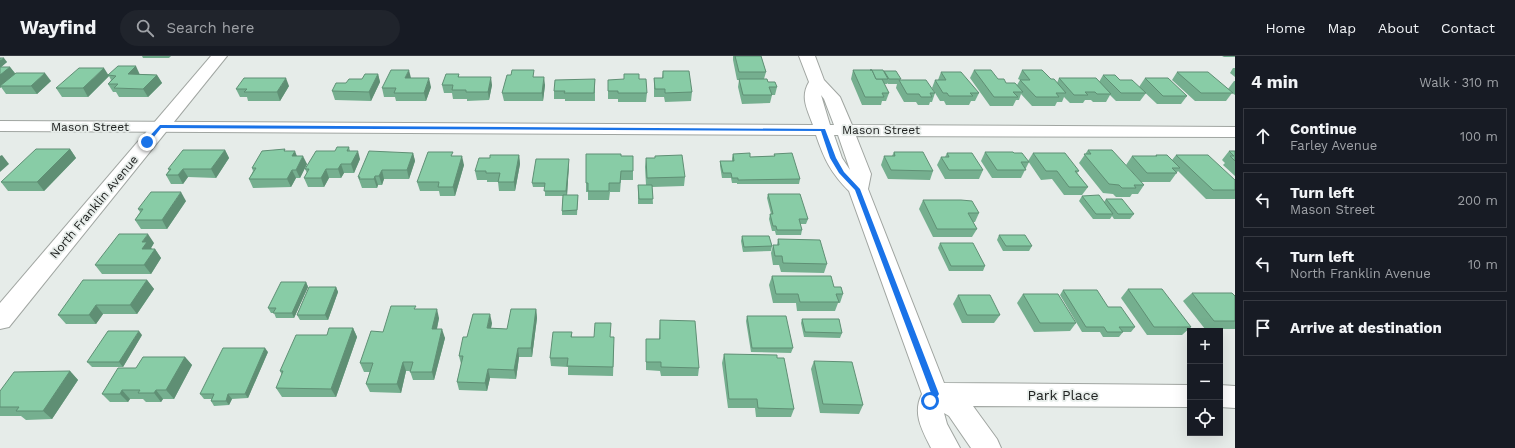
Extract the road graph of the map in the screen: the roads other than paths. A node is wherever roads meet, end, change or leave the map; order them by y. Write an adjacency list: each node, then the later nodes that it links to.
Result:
1 (219, 56): 5 (street, North Franklin Avenue)
2 (807, 56): 3 (street)
3 (817, 82): 6 (street); 7 (street)
4 (0, 126): 5 (street, Mason Street)
5 (160, 127): 6 (street, Mason Street); 10 (street, North Franklin Avenue)
6 (823, 130): 7 (street, Mason Street); 9 (street)
7 (845, 130): 8 (street, Mason Street); 9 (street)
8 (1235, 132)
9 (858, 189): 11 (street)
10 (0, 320)
11 (935, 394): 12 (street, Park Place); 15 (street); 16 (street)
12 (1187, 396)
13 (1223, 396): 14 (street)
14 (1235, 396)
15 (946, 448)
16 (987, 448)

